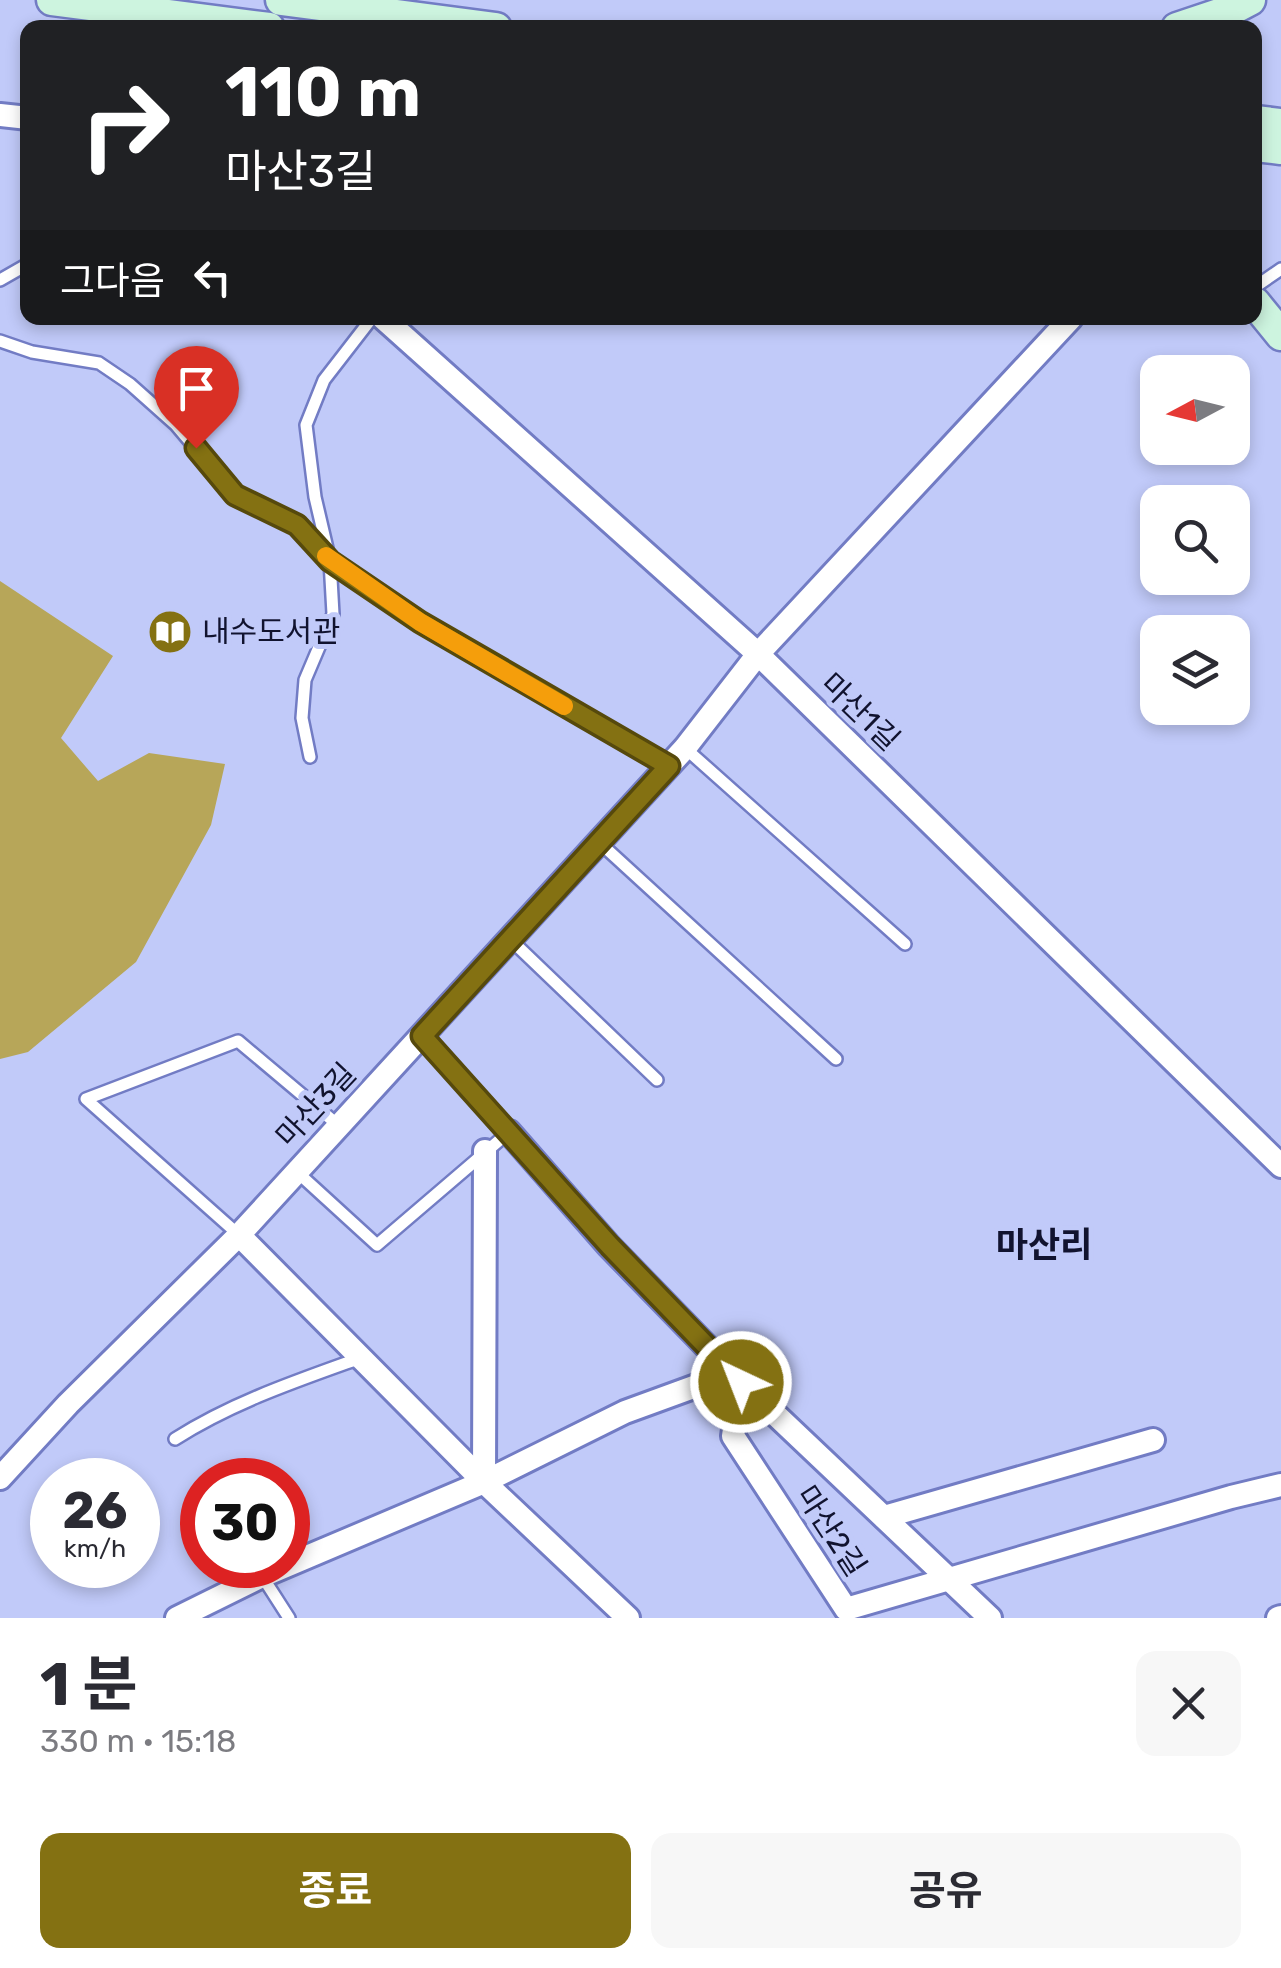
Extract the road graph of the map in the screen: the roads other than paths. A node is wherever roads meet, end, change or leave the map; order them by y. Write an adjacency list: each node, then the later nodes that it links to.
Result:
1 (52, 0): 4 (main road)
2 (281, 0): 6 (main road)
3 (1250, 0): 7 (main road)
4 (137, 18): 5 (main road)
5 (163, 20)
6 (435, 20)
7 (1201, 20)
8 (1262, 311): 12 (main road)
9 (367, 325): 14 (lane)
10 (390, 325): 15 (street, 마산1길)
11 (1064, 325): 15 (street, 마산3길)
12 (1281, 335)
13 (0, 341): 14 (lane)
14 (330, 561): 17 (lane); 18 (lane)
15 (758, 654): 16 (street, 마산3길); 28 (street, 마산1길)
16 (685, 748): 18 (street, 마산3길); 21 (lane)
17 (310, 757)
18 (669, 766): 19 (street, 마산3길)
19 (598, 841): 20 (street, 마산3길); 23 (lane)
20 (510, 939): 22 (street, 마산3길); 24 (lane)
21 (905, 944)
22 (422, 1036): 25 (street, 마산3길); 26 (lane)
23 (836, 1059)
24 (657, 1080)
25 (338, 1124): 29 (street, 마산3길); 30 (lane)
26 (509, 1132): 27 (lane); 32 (street)
27 (485, 1151): 29 (lane); 36 (street)
28 (1281, 1166)
29 (296, 1170): 30 (street, 마산3길)
30 (239, 1235): 31 (street); 35 (street, 마산3길)
31 (363, 1357): 33 (lane); 36 (street)
32 (741, 1382): 36 (street); 38 (street); 43 (street, 마산2길)
33 (176, 1439)
34 (1153, 1440): 38 (street)
35 (0, 1478)
36 (484, 1482): 39 (street); 46 (street)
37 (1281, 1485): 40 (street, 마산2길)
38 (884, 1516): 40 (street)
39 (310, 1556)
40 (951, 1579): 43 (street, 마산2길); 47 (street)
41 (238, 1588): 44 (street)
42 (270, 1588): 45 (lane)
43 (848, 1614)
44 (177, 1618)
45 (289, 1618)
46 (628, 1618)
47 (990, 1618)

